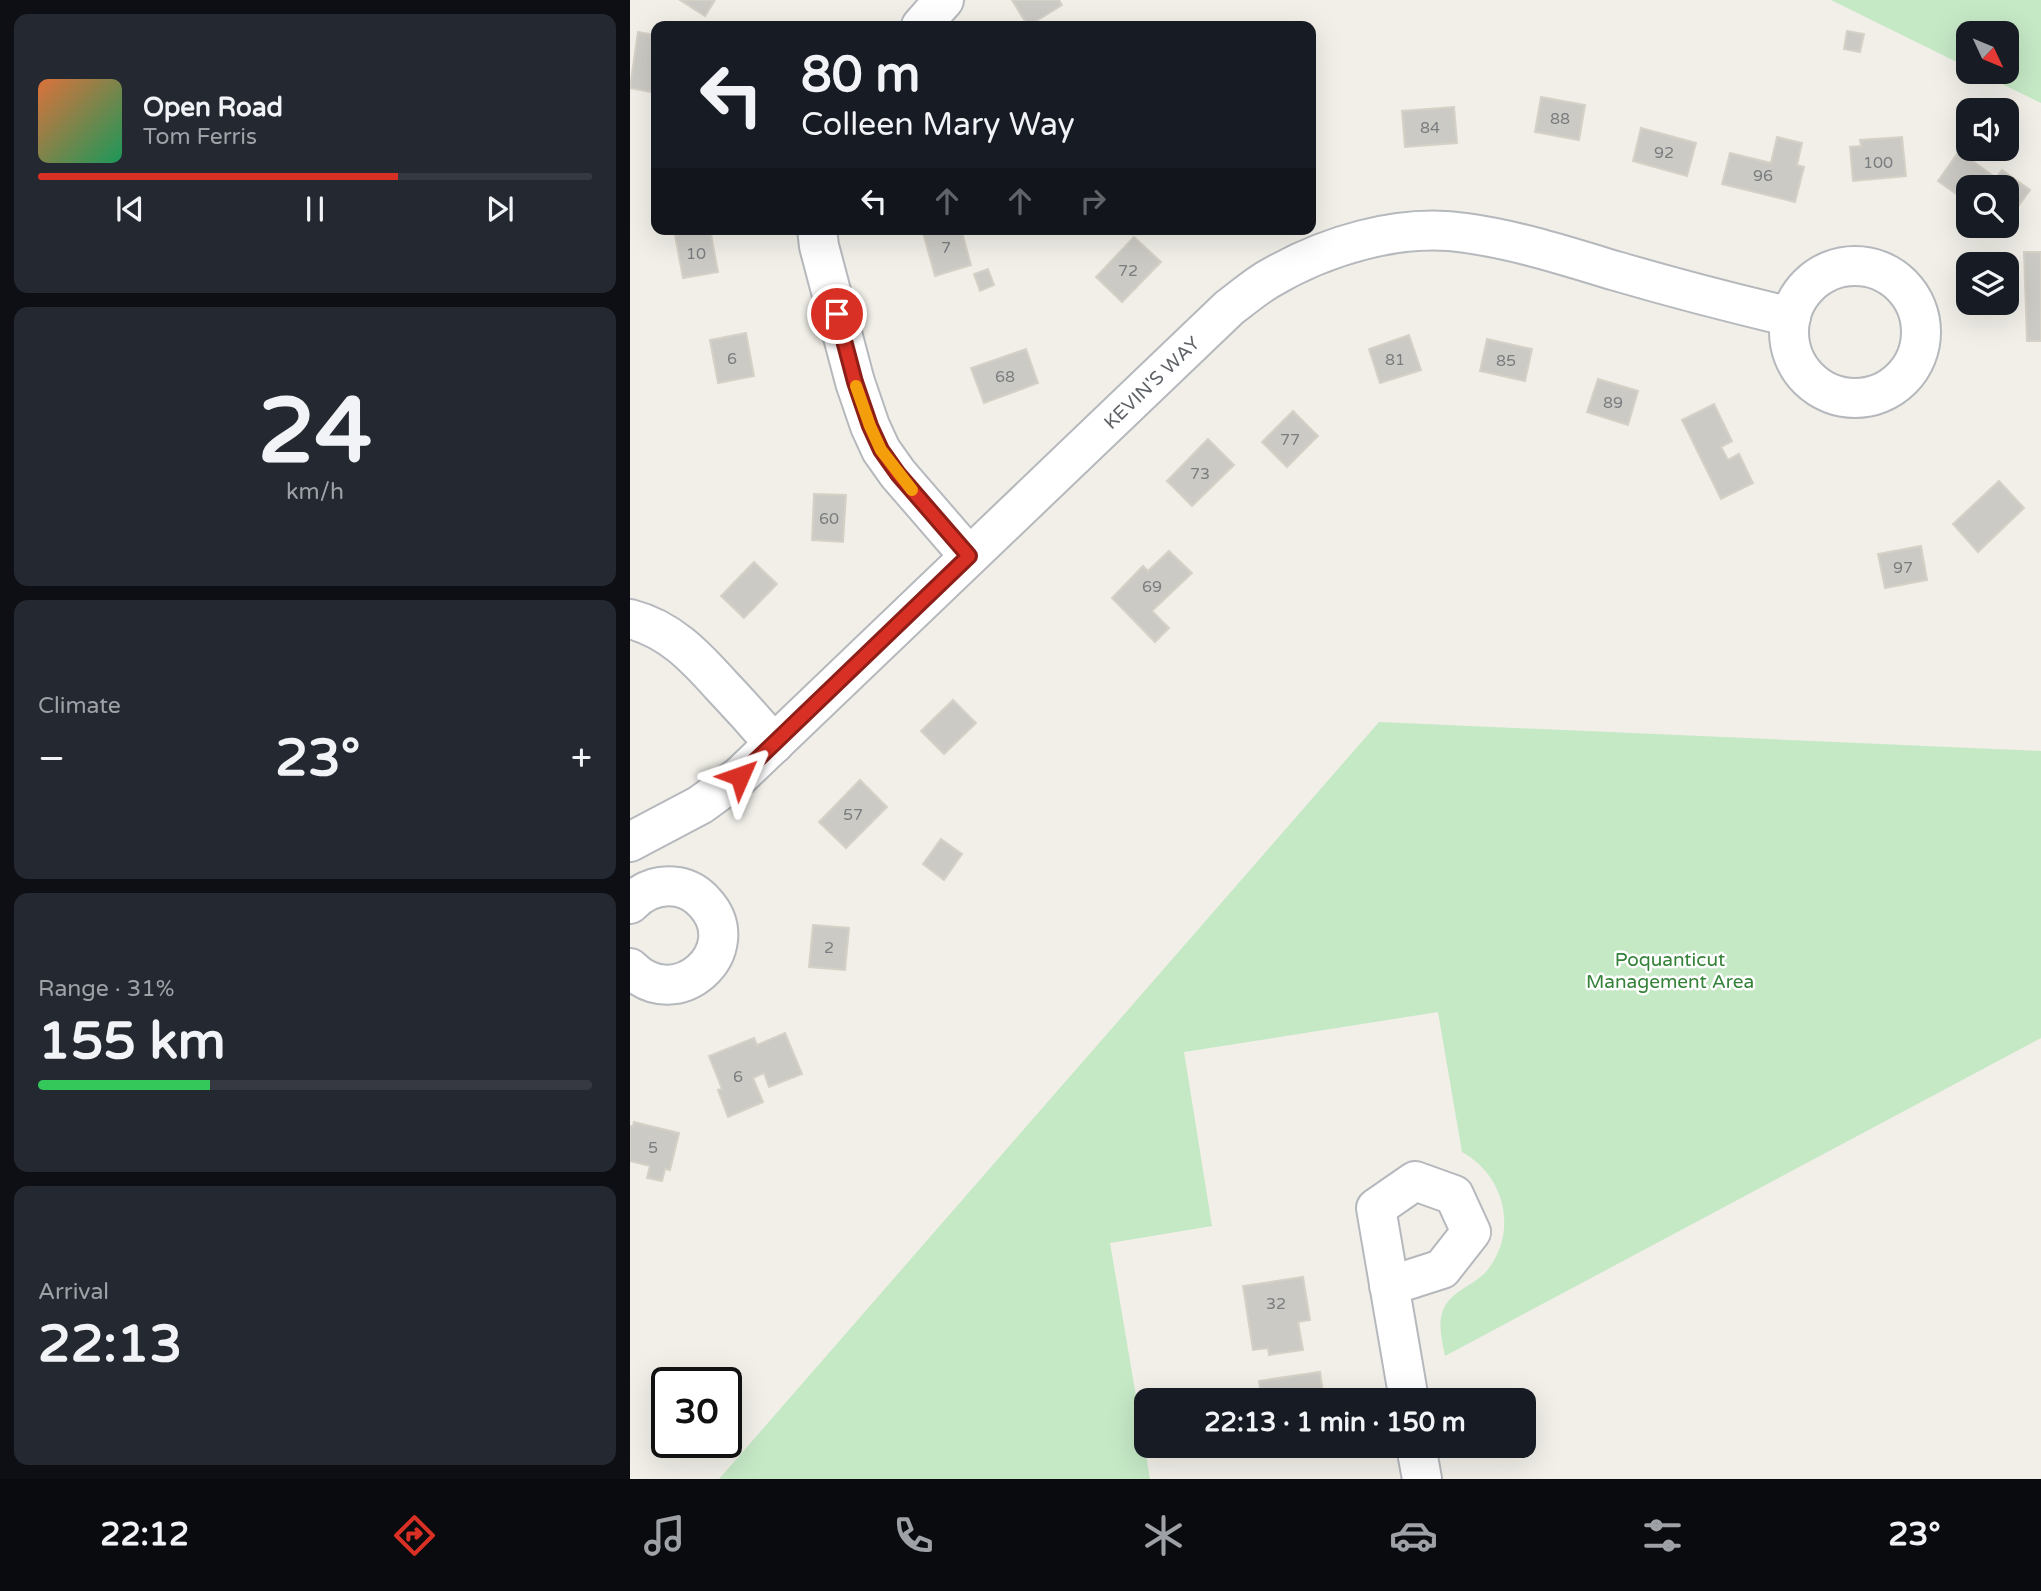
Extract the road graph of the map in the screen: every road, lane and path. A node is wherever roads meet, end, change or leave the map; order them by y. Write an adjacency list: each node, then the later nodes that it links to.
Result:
1 (944, 0): 2 (street)
2 (925, 21)
3 (818, 235): 5 (street)
4 (1791, 317): 5 (street, KEVIN'S WAY)
5 (969, 556): 7 (street, KEVIN'S WAY)
6 (630, 619): 7 (street)
7 (774, 744): 8 (street, KEVIN'S WAY)
8 (632, 841): 9 (street)
9 (641, 896): 10 (street)
10 (630, 968)
11 (1390, 1286): 12 (street)
12 (1407, 1388)
13 (1418, 1458): 14 (street)
14 (1422, 1479)

